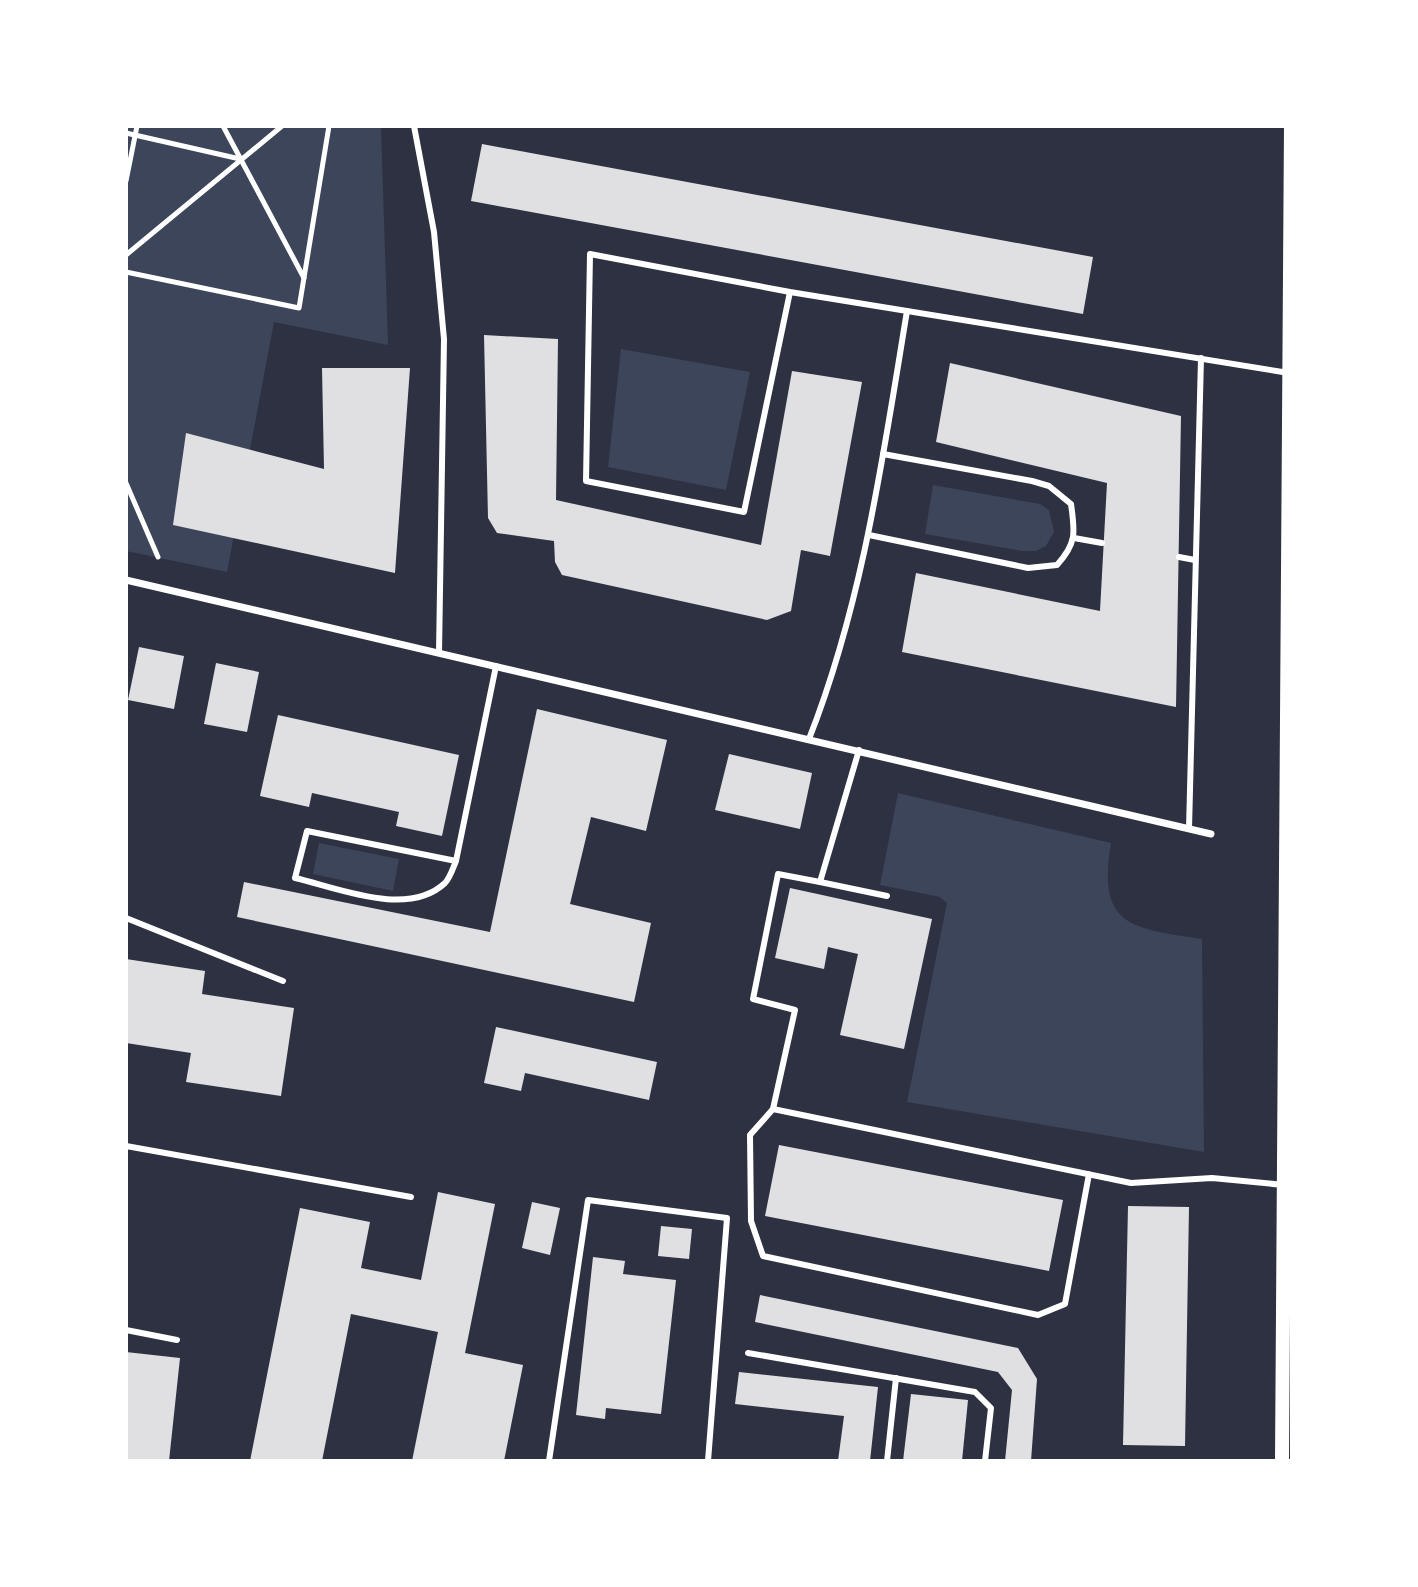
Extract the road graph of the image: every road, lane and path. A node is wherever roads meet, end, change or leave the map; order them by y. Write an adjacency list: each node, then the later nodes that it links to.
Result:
1 (137, 126): 8 (path)
2 (223, 126): 9 (path)
3 (282, 126): 9 (path)
4 (329, 126): 14 (path)
5 (414, 126): 29 (lane)
6 (1291, 126): 11 (street)
7 (126, 133): 8 (path)
8 (135, 134): 9 (path); 10 (path)
9 (241, 159): 12 (path); 14 (path)
10 (126, 181)
11 (1291, 252): 18 (street)
12 (126, 255)
13 (126, 272): 14 (path)
14 (304, 278)
15 (790, 292): 15 (lane); 16 (lane)
16 (907, 311): 17 (lane); 19 (lane)
17 (1201, 358): 18 (lane); 27 (lane)
18 (1289, 373): 21 (street)
19 (883, 454): 22 (lane); 23 (lane)
20 (126, 483): 25 (path)
21 (1290, 493): 39 (street)
22 (869, 535): 23 (lane); 31 (lane)
23 (1074, 538): 24 (lane)
24 (1102, 543)
25 (158, 557)
26 (1179, 557): 27 (lane)
27 (1195, 560): 33 (lane)
28 (126, 580): 29 (street)
29 (439, 653): 30 (street)
30 (496, 666): 31 (street); 35 (lane)
31 (809, 739): 32 (street)
32 (859, 750): 33 (street); 36 (lane)
33 (1189, 829): 34 (street)
34 (1211, 834)
35 (456, 861): 35 (lane)
36 (820, 882): 37 (lane); 41 (lane)
37 (887, 896)
38 (126, 918): 40 (lane)
39 (1289, 975): 44 (street)
40 (283, 981)
41 (773, 1109): 43 (lane); 43 (lane)
42 (126, 1146): 45 (lane)
43 (1089, 1174): 44 (lane)
44 (1284, 1185): 54 (street)
45 (411, 1197)
46 (126, 1330): 47 (lane)
47 (177, 1340)
48 (748, 1353): 49 (lane)
49 (896, 1378): 52 (lane); 53 (lane)
50 (549, 1461): 51 (lane)
51 (708, 1461)
52 (887, 1461)
53 (985, 1461)
54 (1282, 1461)

